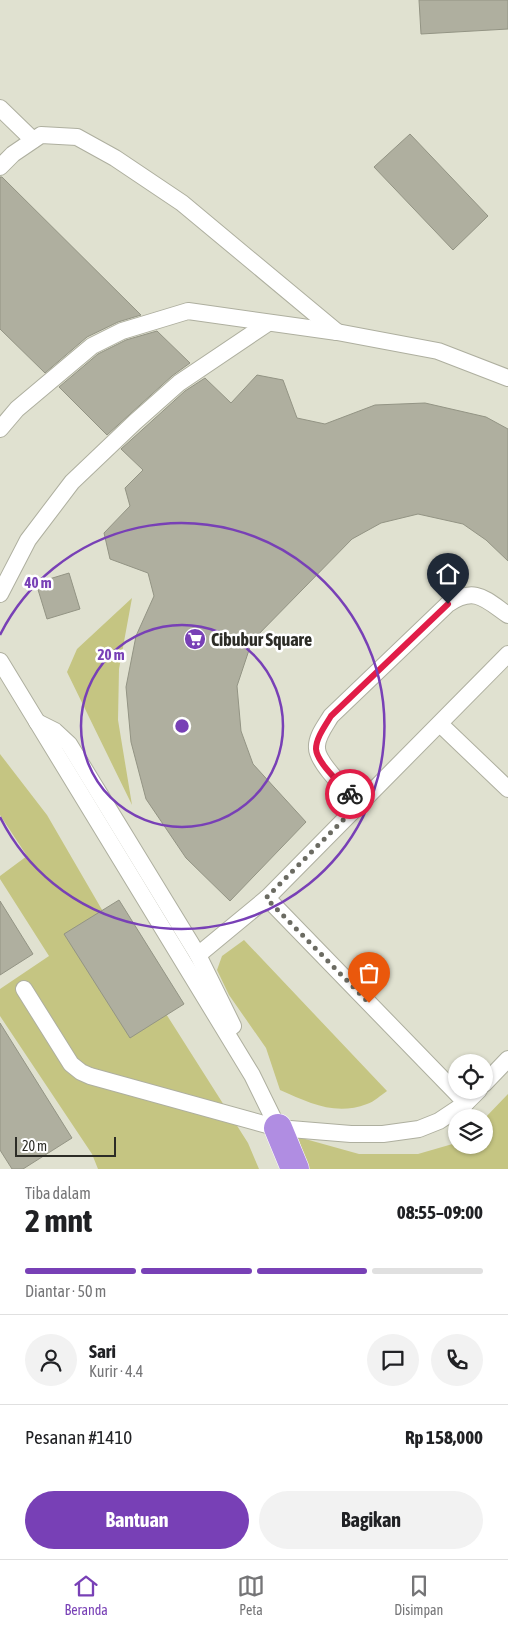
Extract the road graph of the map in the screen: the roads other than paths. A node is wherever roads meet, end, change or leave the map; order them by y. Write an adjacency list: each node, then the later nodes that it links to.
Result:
1 (0, 108): 2 (lane)
2 (33, 140): 3 (lane); 5 (lane)
3 (0, 167)
4 (268, 323): 5 (lane); 7 (lane); 8 (lane)
5 (337, 332): 6 (lane)
6 (507, 376)
7 (0, 429)
8 (0, 594)
9 (508, 615): 15 (lane)
10 (508, 654): 13 (lane)
11 (2, 669): 12 (lane)
12 (37, 722): 17 (lane); 20 (lane)
13 (440, 724): 14 (lane); 15 (lane)
14 (508, 789)
15 (359, 804): 16 (lane)
16 (266, 898): 17 (lane); 23 (lane)
17 (198, 955): 20 (lane)
18 (24, 989): 24 (lane)
19 (508, 1059): 21 (lane)
20 (252, 1075): 24 (lane)
21 (493, 1075)
22 (470, 1099): 23 (lane)
23 (466, 1103): 24 (lane)
24 (278, 1128): 25 (highway)
25 (295, 1169)

